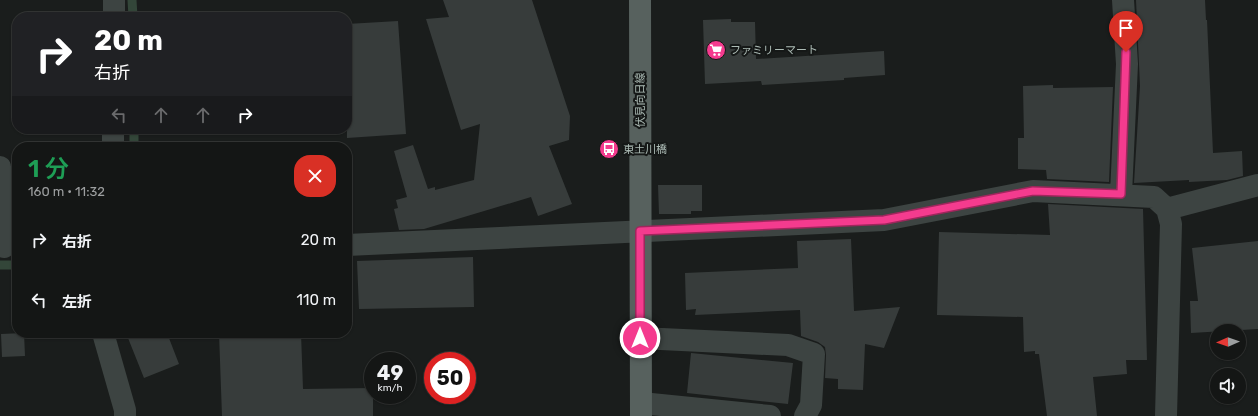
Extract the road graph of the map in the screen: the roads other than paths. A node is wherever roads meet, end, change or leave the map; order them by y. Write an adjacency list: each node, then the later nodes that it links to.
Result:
1 (114, 0): 4 (street)
2 (640, 0): 9 (main road, 伏見向日線)
3 (1123, 0): 7 (street)
4 (114, 12)
5 (0, 167): 11 (street)
6 (1258, 185): 8 (street)
7 (1121, 194): 8 (street); 9 (street)
8 (1167, 209): 18 (street)
9 (640, 231): 10 (street); 13 (main road, 伏見向日線)
10 (352, 245)
11 (7, 247)
12 (104, 338): 15 (street)
13 (640, 338): 14 (main road, 伏見向日線); 17 (street)
14 (641, 409): 16 (street)
15 (125, 416)
16 (770, 416)
17 (805, 416)
18 (1166, 416)

